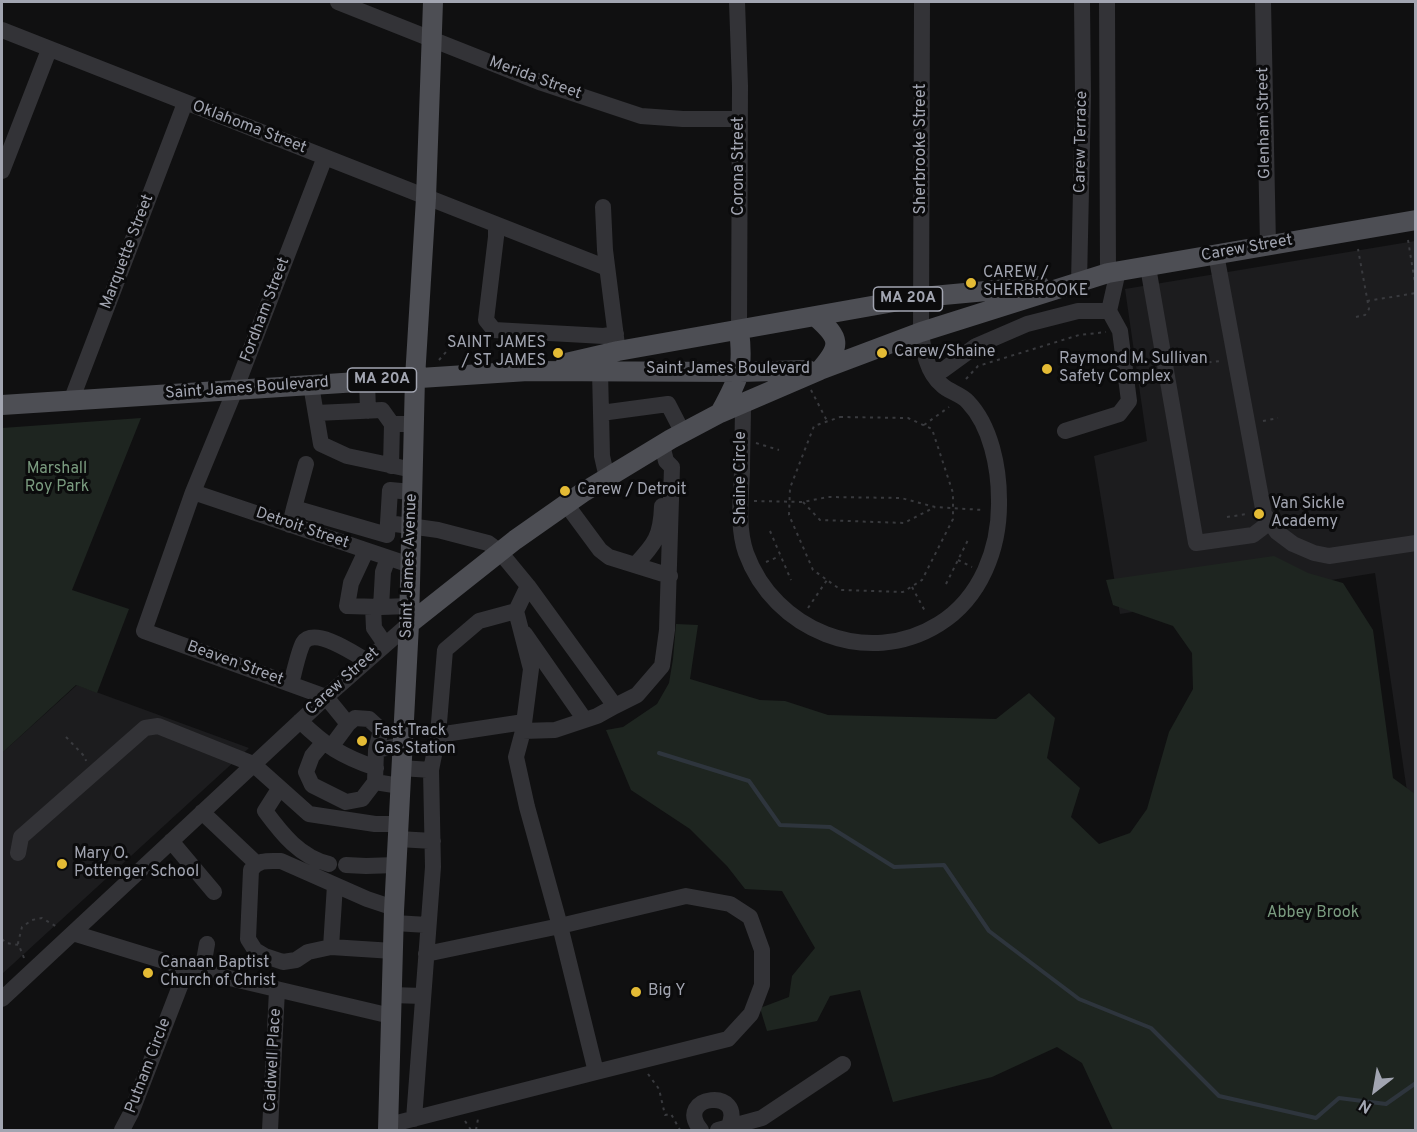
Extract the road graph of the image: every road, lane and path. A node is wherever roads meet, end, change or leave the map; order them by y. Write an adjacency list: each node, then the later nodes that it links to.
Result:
1 (338, 2): 9 (street, Merida Street)
2 (433, 2): 9 (main road, Saint James Avenue)
3 (737, 2): 12 (street, Corona Street)
4 (922, 2): 29 (street, Sherbrooke Street)
5 (1082, 2): 26 (street, Carew Terrace)
6 (1107, 2): 25 (street, Carew Terrace)
7 (1263, 2): 20 (street, Glenham Street)
8 (2, 30): 10 (street, Oklahoma Street)
9 (432, 40): 12 (street, Merida Street); 15 (main road, Saint James Avenue)
10 (49, 50): 11 (street, Oklahoma Street); 14 (street)
11 (185, 103): 13 (street, Oklahoma Street); 55 (street, Marquette Street)
12 (740, 119): 37 (street, Corona Street)
13 (325, 157): 15 (street, Oklahoma Street); 54 (street, Fordham Street)
14 (2, 171)
15 (426, 198): 18 (street, Oklahoma Street); 50 (main road, Saint James Avenue)
16 (603, 207): 24 (street)
17 (1416, 220): 20 (main road, Carew Street / MA 20A)
18 (496, 225): 24 (street, Oklahoma Street); 40 (street)
19 (1408, 240): 27 (path)
20 (1268, 245): 22 (main road, Carew Street / MA 20A)
21 (1358, 249): 31 (path)
22 (1216, 254): 23 (main road, Carew Street / MA 20A); 91 (street)
23 (1148, 267): 25 (main road, Carew Street / MA 20A); 91 (street)
24 (607, 268): 40 (street)
25 (1113, 272): 26 (main road, Carew Street / MA 20A); 33 (street, Carew Terrace)
26 (1079, 283): 28 (main road, Carew Street / MA 20A); 29 (main road, Carew Street / MA 20A)
27 (1416, 291): 30 (path)
28 (1041, 294): 36 (street); 39 (main road, Carew Street / MA 20A)
29 (922, 297): 34 (main road, Carew Street / MA 20A); 39 (street)
30 (1394, 297): 31 (path); 32 (path)
31 (1367, 301): 35 (path)
32 (1396, 304)
33 (1109, 311): 36 (street); 38 (street)
34 (816, 316): 37 (main road, Carew Street / MA 20A); 49 (main road)
35 (1356, 317)
36 (1052, 318): 45 (street)
37 (739, 330): 40 (main road, Saint James Boulevard / MA 20A); 48 (main road)
38 (1120, 331): 51 (path); 69 (street)
39 (921, 332): 45 (street, Shaine Circle); 49 (main road, Carew Street / MA 20A)
40 (617, 343): 46 (main road, Saint James Boulevard / MA 20A)
41 (453, 344): 42 (path)
42 (439, 360)
43 (1222, 361): 44 (path)
44 (1201, 363)
45 (931, 370): 117 (street, Shaine Circle)
46 (528, 371): 47 (main road, Saint James Boulevard / MA 20A); 50 (main road, Saint James Boulevard / MA 20A)
47 (600, 371): 48 (main road, Saint James Boulevard / MA 20A); 61 (street)
48 (741, 372): 49 (main road, Saint James Boulevard / MA 20A); 62 (main road)
49 (812, 373): 56 (main road, Carew Street); 64 (path)
50 (415, 378): 52 (main road, Saint James Boulevard / MA 20A); 67 (main road, Saint James Avenue)
51 (966, 379)
52 (367, 381): 53 (main road, Saint James Boulevard / MA 20A); 59 (street)
53 (311, 385): 54 (main road, Saint James Boulevard / MA 20A); 60 (street)
54 (235, 390): 55 (main road, Saint James Boulevard / MA 20A); 78 (street, Fordham Street)
55 (71, 400): 57 (main road, Saint James Boulevard / MA 20A)
56 (743, 404): 62 (main road, Carew Street); 71 (street, Shaine Circle)
57 (2, 405)
58 (949, 407): 68 (path)
59 (368, 411): 60 (street); 66 (street)
60 (316, 413): 75 (street)
61 (601, 413): 70 (street); 77 (street)
62 (720, 413): 70 (main road, Carew Street)
63 (1278, 418): 65 (path)
64 (827, 421): 68 (path); 81 (path)
65 (1260, 422)
66 (392, 424): 67 (street); 75 (street)
67 (414, 424): 76 (main road, Saint James Avenue)
68 (924, 425): 86 (path)
69 (1065, 430)
70 (683, 433): 73 (main road, Carew Street)
71 (742, 444): 72 (path); 117 (street, Shaine Circle)
72 (779, 450)
73 (664, 453): 77 (main road, Carew Street); 105 (street); 107 (street)
74 (306, 464): 85 (street)
75 (391, 466): 76 (street)
76 (413, 470): 79 (main road, Saint James Avenue)
77 (607, 478): 83 (main road, Carew Street)
78 (193, 492): 92 (street, Detroit Street); 118 (street, Fordham Street)
79 (412, 492): 93 (main road, Saint James Avenue); 94 (street)
80 (757, 501): 81 (path)
81 (789, 502): 82 (path); 109 (path)
82 (803, 502): 84 (path); 84 (path)
83 (566, 504): 99 (main road, Carew Street); 105 (street)
84 (934, 507): 86 (path)
85 (294, 508): 90 (street); 92 (street)
86 (953, 508): 87 (path); 112 (path)
87 (983, 510)
88 (1247, 514): 89 (path)
89 (1227, 517)
90 (336, 520): 94 (street); 97 (street)
91 (1270, 522): 98 (street)
92 (290, 525): 97 (street, Detroit Street)
93 (411, 526): 94 (street); 99 (street); 104 (main road, Saint James Avenue)
94 (382, 528): 101 (street)
95 (770, 531): 100 (path)
96 (969, 538): 102 (path)
97 (332, 539): 101 (street, Detroit Street)
98 (1416, 543)
99 (500, 552): 111 (street); 114 (main road, Carew Street)
100 (780, 556): 103 (path); 108 (path)
101 (374, 560): 104 (street, Detroit Street); 113 (street); 113 (street)
102 (958, 561): 106 (path); 110 (path)
103 (766, 562)
104 (410, 565): 114 (main road, Saint James Avenue)
105 (635, 565): 107 (street)
106 (972, 568)
107 (670, 576): 123 (street)
108 (791, 580)
109 (827, 580): 112 (path); 117 (path)
110 (946, 584)
111 (528, 586): 116 (street); 123 (street)
112 (912, 586): 115 (path)
113 (377, 607): 114 (street); 119 (street)
114 (409, 615): 119 (street, Carew Street); 131 (main road, Saint James Avenue)
115 (928, 616)
116 (517, 618): 124 (street); 127 (street); 128 (street)
117 (799, 621)
118 (144, 631): 121 (street, Beaven Street)
119 (385, 644): 120 (street, Carew Street)
120 (367, 661): 121 (street); 122 (street, Carew Street)
121 (291, 684): 122 (street, Beaven Street)
122 (326, 697): 125 (street, Carew Street); 126 (street)
123 (615, 706): 124 (street)
124 (585, 720): 127 (street)
125 (300, 721): 130 (street); 134 (street, Carew Street)
126 (348, 724): 130 (street); 132 (street)
127 (524, 726): 128 (street); 152 (street)
128 (438, 735): 135 (street)
129 (66, 737): 133 (path)
130 (327, 745): 136 (street); 136 (street)
131 (402, 745): 132 (street); 137 (main road, Saint James Avenue)
132 (376, 750): 136 (street)
133 (87, 763)
134 (253, 764): 138 (street); 139 (street, Carew Street); 143 (street)
135 (431, 770): 137 (street); 142 (street)
136 (375, 775): 137 (street)
137 (401, 777): 140 (main road, Saint James Avenue)
138 (279, 789): 140 (street); 145 (street)
139 (202, 812): 141 (street, Carew Street); 144 (street)
140 (398, 832): 142 (street); 147 (main road, Saint James Avenue)
141 (171, 841): 149 (street); 153 (street, Carew Street)
142 (433, 841): 151 (street)
143 (18, 853)
144 (256, 863): 148 (street); 157 (street)
145 (329, 864)
146 (346, 865): 147 (street)
147 (396, 865): 150 (main road, Saint James Avenue)
148 (335, 885): 150 (street); 157 (street)
149 (214, 892)
150 (394, 915): 151 (street); 158 (main road, Saint James Avenue)
151 (428, 925): 159 (street)
152 (560, 926): 159 (street); 168 (street); 168 (street)
153 (66, 931): 156 (path); 160 (street, Carew Street); 161 (street)
154 (2, 939): 156 (path)
155 (207, 944): 161 (street, Putnam Circle)
156 (19, 945): 160 (path)
157 (331, 946): 158 (street)
158 (393, 951): 163 (main road, Saint James Avenue)
159 (426, 954): 164 (street)
160 (35, 968): 165 (street, Carew Street)
161 (194, 970): 162 (street); 175 (street, Putnam Circle)
162 (277, 990): 166 (street); 176 (street, Caldwell Place)
163 (391, 995): 164 (street); 166 (main road, Saint James Avenue)
164 (423, 996): 171 (street)
165 (2, 999)
166 (391, 1016): 172 (main road, Saint James Avenue)
167 (843, 1064): 173 (street)
168 (596, 1072): 171 (street)
169 (647, 1073): 174 (path)
170 (478, 1118): 177 (path)
171 (414, 1119): 172 (street)
172 (388, 1128)
173 (723, 1129): 178 (street)
174 (680, 1130)
175 (122, 1131)
176 (270, 1131)
177 (476, 1131)
178 (701, 1131)

